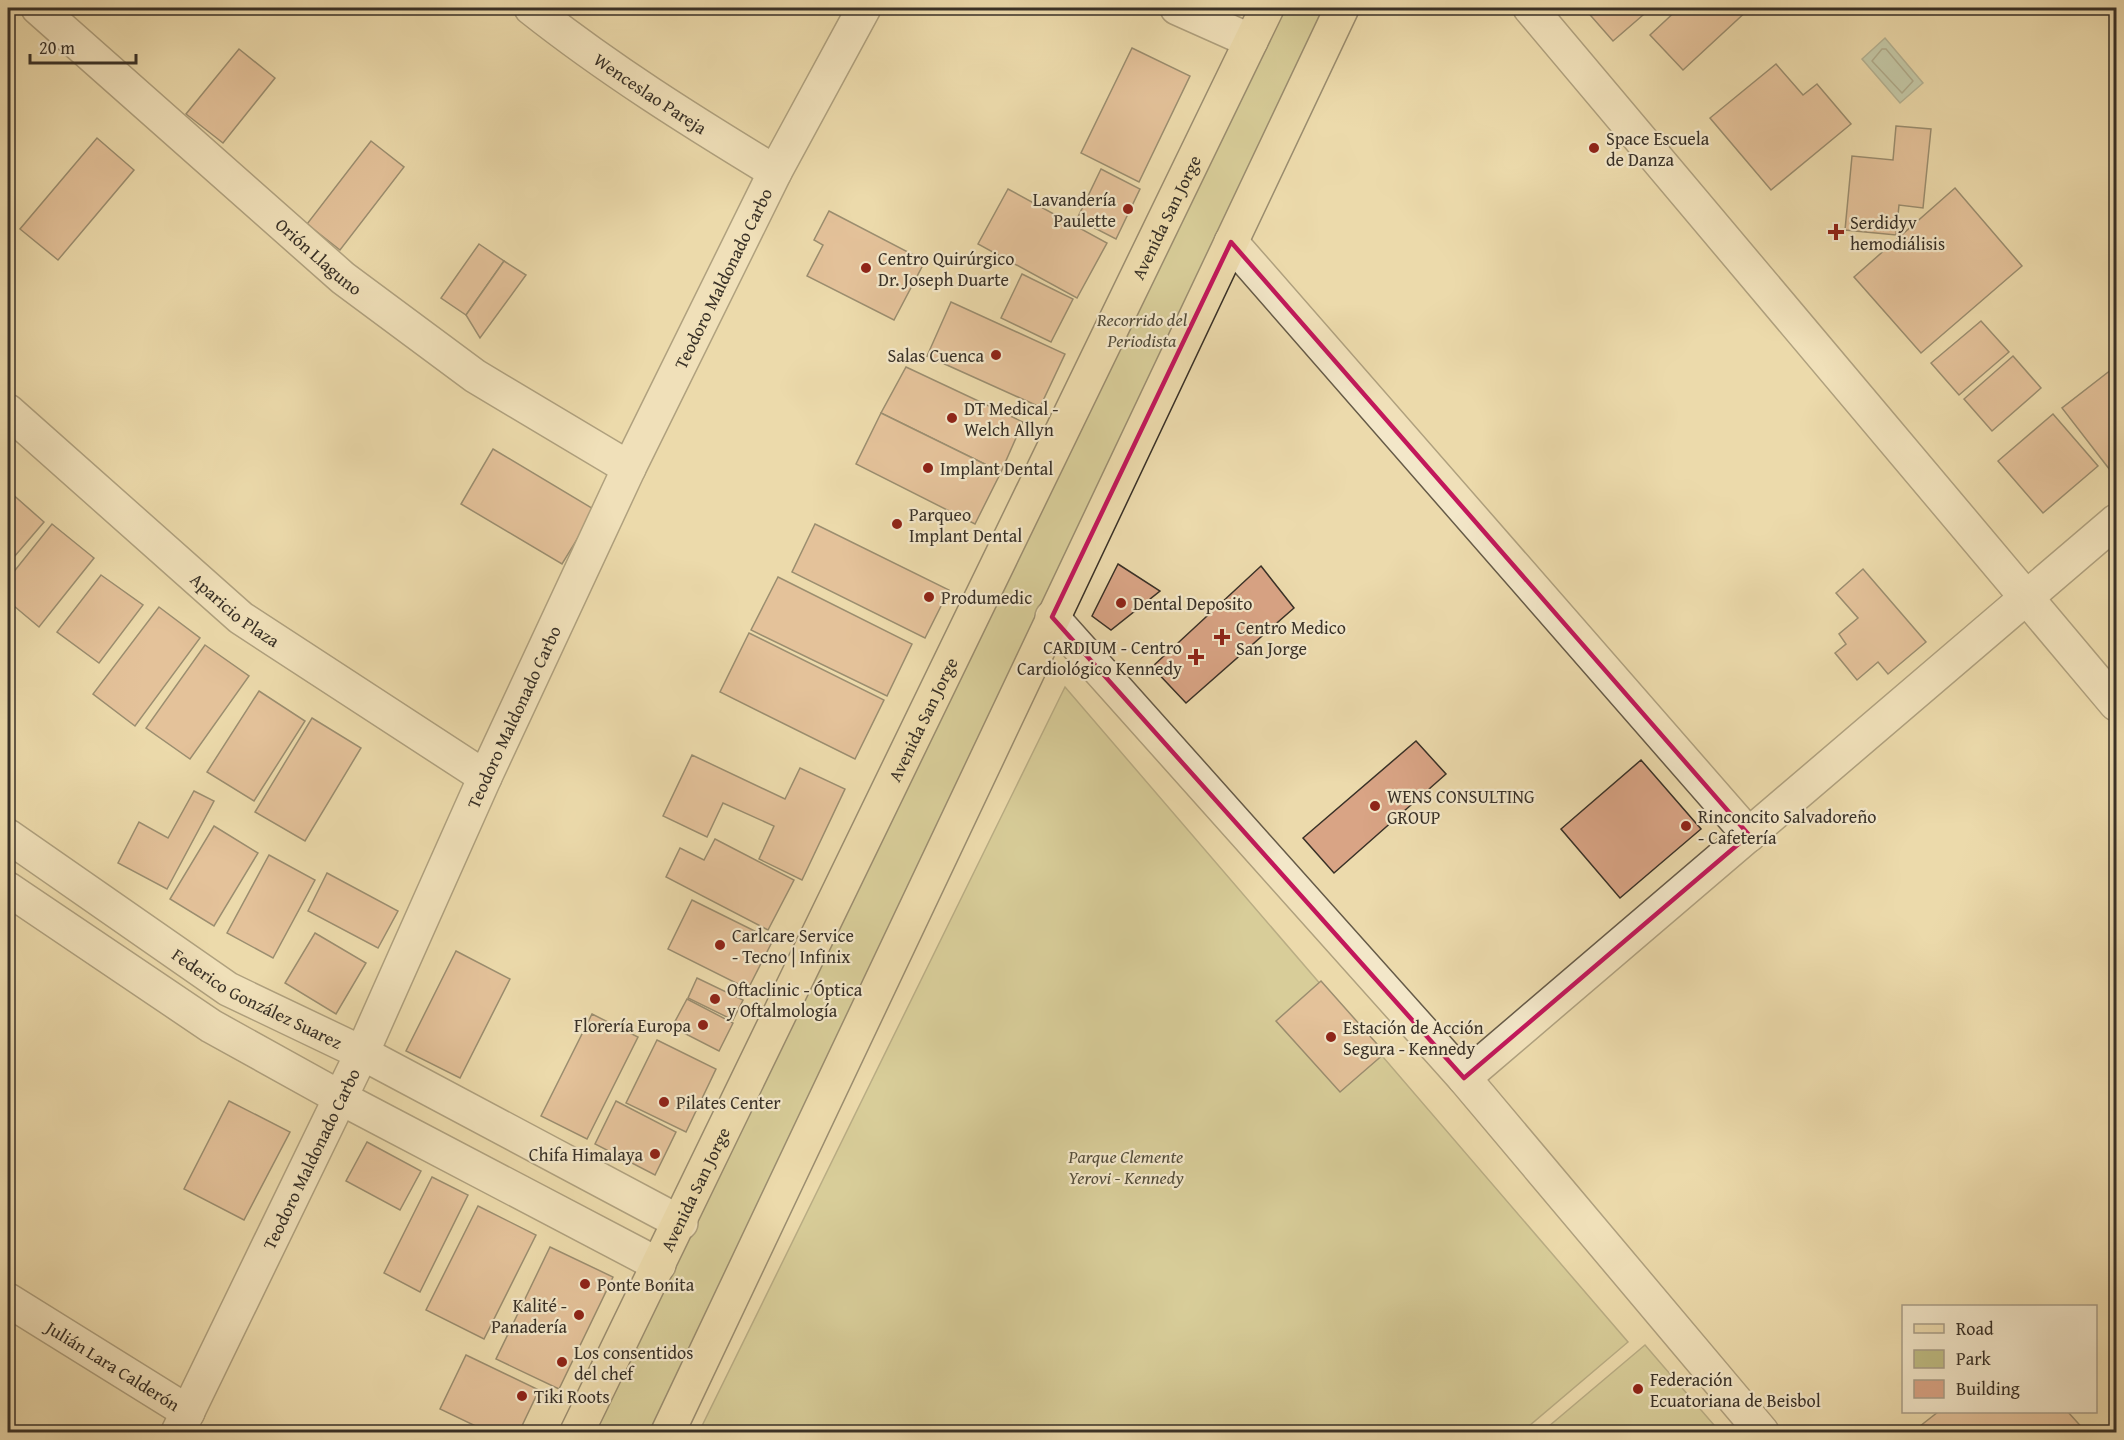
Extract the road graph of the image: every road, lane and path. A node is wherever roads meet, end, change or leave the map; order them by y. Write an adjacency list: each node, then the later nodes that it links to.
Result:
1 (38, 8): 12 (street, Orión Llaguno)
2 (531, 8): 9 (street, Wenceslao Pareja)
3 (864, 8): 9 (street, Teodoro Maldonado Carbo)
4 (1177, 8): 8 (street)
5 (1267, 8): 8 (main road, Avenida San Jorge)
6 (1342, 8): 10 (main road)
7 (1530, 8): 14 (street)
8 (1251, 41): 24 (main road, Avenida San Jorge)
9 (775, 172): 12 (street, Teodoro Maldonado Carbo)
10 (1232, 242): 15 (main road); 18 (street)
11 (8, 411): 17 (street, Aparicio Plaza)
12 (629, 468): 17 (street, Teodoro Maldonado Carbo)
13 (2116, 521): 14 (street)
14 (2026, 599): 16 (street); 18 (street)
15 (1052, 617): 22 (street); 29 (main road)
16 (2116, 704)
17 (485, 777): 21 (street, Teodoro Maldonado Carbo)
18 (1749, 835): 22 (street)
19 (8, 836): 21 (street, Federico González Suarez)
20 (8, 889): 23 (street)
21 (362, 1053): 23 (street, Teodoro Maldonado Carbo); 24 (street, Federico González Suarez)
22 (1464, 1078): 30 (street)
23 (339, 1098): 25 (street); 27 (street, Teodoro Maldonado Carbo)
24 (681, 1223): 25 (main road, Avenida San Jorge)
25 (659, 1264): 28 (main road, Avenida San Jorge)
26 (8, 1300): 27 (street, Julián Lara Calderón)
27 (183, 1422)
28 (577, 1432)
29 (668, 1432)
30 (1762, 1432)

